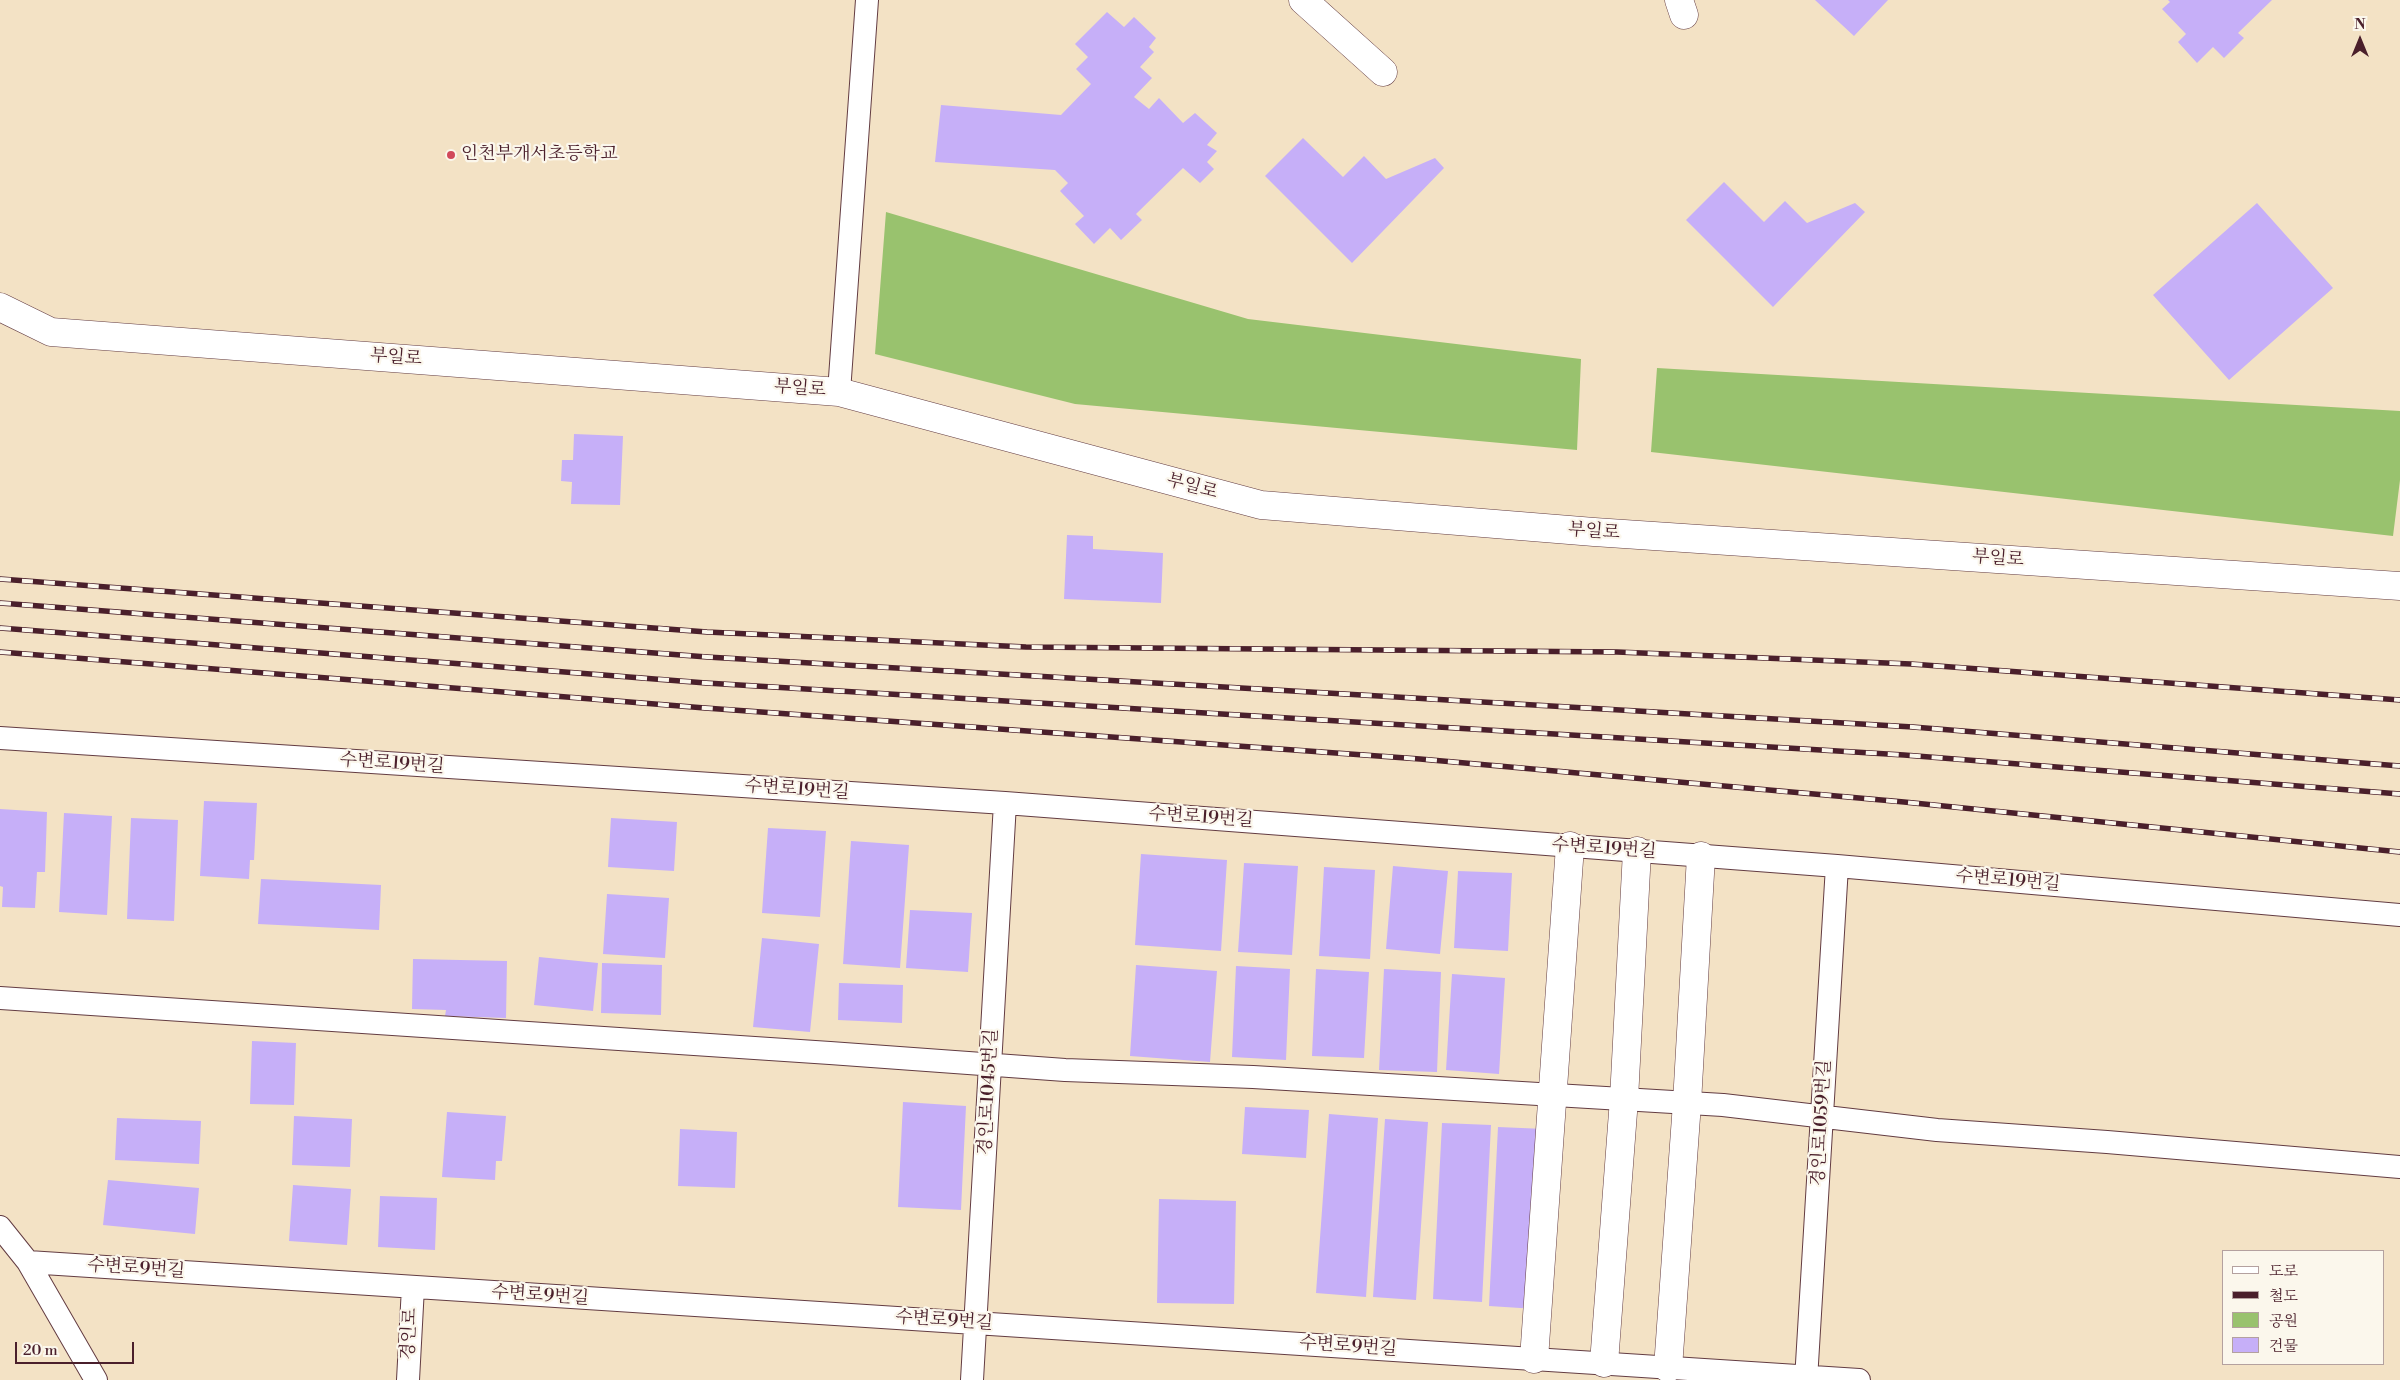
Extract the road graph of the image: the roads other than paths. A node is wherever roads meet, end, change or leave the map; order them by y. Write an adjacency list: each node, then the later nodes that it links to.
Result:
1 (867, 0): 5 (lane)
2 (1303, 0): 3 (street)
3 (1383, 72)
4 (0, 307): 5 (street, 부일로)
5 (839, 392): 6 (street, 부일로)
6 (2400, 586)
7 (0, 738): 8 (lane, 수변로19번길)
8 (1005, 803): 9 (lane, 수변로19번길); 15 (lane, 경인로1045번길)
9 (1570, 846): 10 (lane, 수변로19번길); 16 (street)
10 (1637, 851): 11 (lane, 수변로19번길); 17 (street)
11 (1701, 856): 12 (lane, 수변로19번길); 18 (street)
12 (1837, 866): 13 (lane, 수변로19번길); 19 (lane, 경인로1059번길)
13 (2400, 915)
14 (0, 998): 15 (lane)
15 (990, 1064): 16 (lane); 24 (lane, 경인로1045번길)
16 (1553, 1095): 17 (lane); 25 (street)
17 (1624, 1099): 18 (lane); 26 (street)
18 (1687, 1103): 19 (lane); 27 (street)
19 (1822, 1117): 20 (lane); 28 (lane, 경인로1059번길)
20 (2400, 1167)
21 (0, 1227): 22 (lane)
22 (28, 1262): 23 (lane, 수변로9번길); 29 (lane)
23 (413, 1287): 24 (lane, 수변로9번길); 30 (lane, 경인로)
24 (975, 1324): 25 (lane, 수변로9번길); 31 (lane, 경인로1045번길)
25 (1534, 1359): 26 (lane, 수변로9번길)
26 (1604, 1364): 27 (lane, 수변로9번길)
27 (1668, 1368): 28 (lane, 수변로9번길)
28 (1807, 1378): 32 (lane, 수변로9번길)
29 (96, 1380)
30 (408, 1380)
31 (972, 1380)
32 (1859, 1380)

